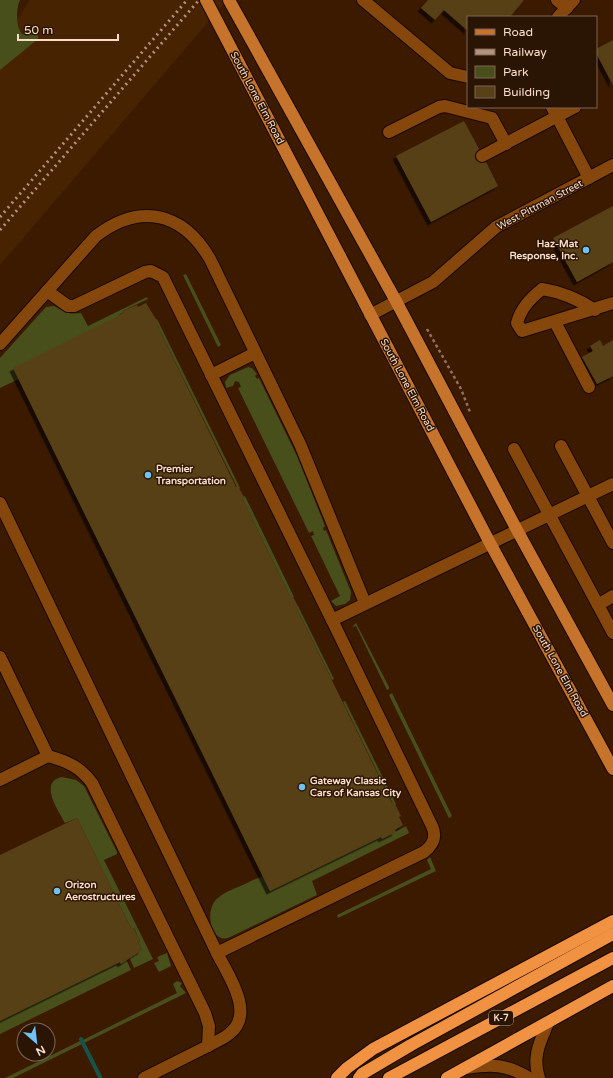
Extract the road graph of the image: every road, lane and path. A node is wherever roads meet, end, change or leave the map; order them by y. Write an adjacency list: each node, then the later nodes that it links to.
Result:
1 (206, 0): 19 (main road, South Lone Elm Road)
2 (229, 0): 16 (main road)
3 (363, 0): 7 (street)
4 (557, 0): 5 (street)
5 (571, 4): 6 (street)
6 (559, 16)
7 (467, 77)
8 (571, 108): 9 (street)
9 (554, 112): 11 (street); 14 (street)
10 (389, 132): 11 (street)
11 (506, 144): 12 (street)
12 (482, 156)
13 (613, 165): 14 (street, West Pittman Street)
14 (589, 178): 16 (street, West Pittman Street)
15 (47, 291): 21 (street); 22 (street); 23 (street)
16 (396, 301): 19 (street, West Pittman Street); 31 (main road)
17 (613, 303): 18 (street)
18 (595, 310): 20 (street); 20 (street)
19 (370, 315): 32 (main road, South Lone Elm Road)
20 (555, 322): 24 (street)
21 (0, 344)
22 (255, 353): 23 (street); 35 (street)
23 (211, 375): 37 (street)
24 (589, 387)
25 (561, 446): 28 (street)
26 (514, 449): 30 (street)
27 (613, 484): 28 (street)
28 (588, 497): 30 (street); 33 (street)
29 (0, 503): 46 (street)
30 (550, 516): 31 (street); 36 (street)
31 (517, 530): 32 (street); 40 (main road)
32 (490, 543): 35 (street); 42 (main road, South Lone Elm Road)
33 (613, 543)
34 (613, 596): 36 (street)
35 (365, 603): 37 (street)
36 (598, 605): 38 (street)
37 (332, 620): 46 (street)
38 (613, 633)
39 (0, 657): 41 (street)
40 (613, 705)
41 (48, 756): 43 (street); 50 (street)
42 (613, 768)
43 (0, 780)
44 (613, 921): 53 (highway)
45 (613, 934): 54 (highway)
46 (217, 953): 50 (street)
47 (613, 958): 55 (highway, K-7)
48 (613, 986): 49 (highway, K-7)
49 (548, 1023): 51 (highway, K-7); 58 (street)
50 (208, 1046): 52 (street)
51 (466, 1068): 56 (highway, K-7); 57 (street)
52 (144, 1078)
53 (337, 1078)
54 (359, 1078)
55 (389, 1078)
56 (447, 1078)
57 (529, 1078)
58 (539, 1078)

